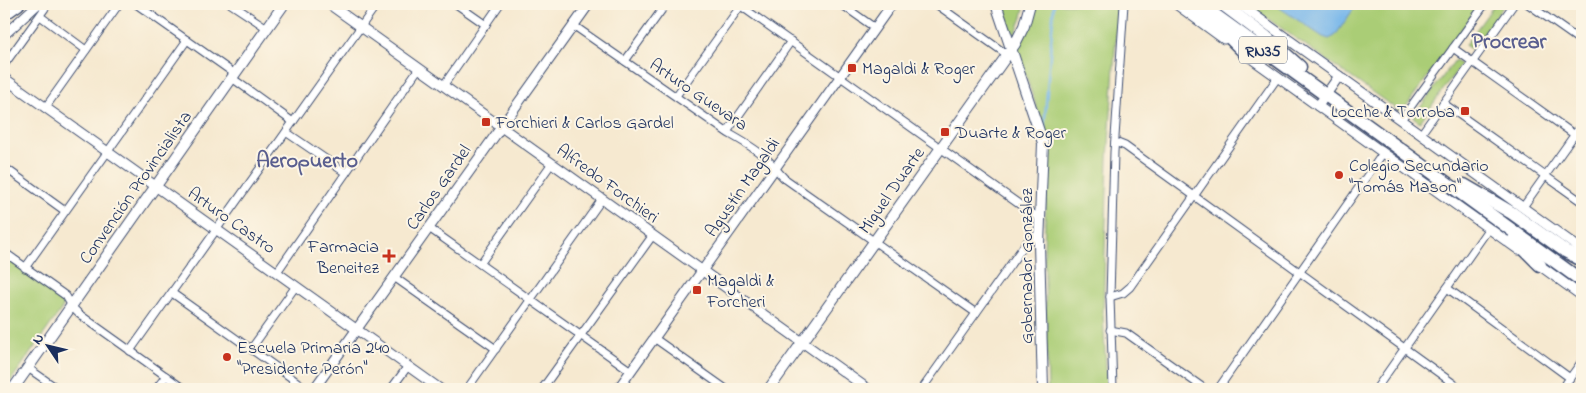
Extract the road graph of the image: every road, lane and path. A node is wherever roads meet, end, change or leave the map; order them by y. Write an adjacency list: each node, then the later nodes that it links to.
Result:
1 (14, 4): 31 (highway)
2 (18, 4): 31 (highway)
3 (38, 4): 38 (street)
4 (48, 4): 32 (street)
5 (119, 4): 43 (street)
6 (136, 4): 39 (street)
7 (232, 4): 36 (street)
8 (284, 4): 36 (main road, Convención Provincialista)
9 (329, 4): 35 (street, Alfredo Forchieri)
10 (377, 4): 35 (street)
11 (456, 4): 33 (street)
12 (500, 4): 33 (street)
13 (666, 4): 46 (street)
14 (740, 4): 40 (street); 58 (street)
15 (841, 4): 37 (street)
16 (892, 4): 37 (street, Agustín Magaldi)
17 (936, 4): 44 (street)
18 (996, 4): 44 (main road)
19 (1030, 4): 44 (main road, Miguel Duarte)
20 (1124, 4): 71 (street)
21 (1176, 4): 45 (street)
22 (1188, 4): 45 (highway)
23 (1200, 4): 57 (highway, RN35)
24 (1212, 4): 49 (highway, RN35)
25 (1222, 4): 49 (highway)
26 (1239, 4): 53 (street)
27 (1485, 4): 42 (street)
28 (1514, 4): 47 (street)
29 (1528, 4): 41 (street)
30 (586, 5): 34 (street, Carlos Gardel)
31 (4, 13)
32 (40, 16): 43 (street); 48 (street)
33 (486, 25): 56 (street)
34 (573, 25): 46 (street, Arturo Guevara); 65 (street, Carlos Gardel)
35 (361, 27): 50 (street, Alfredo Forchieri); 63 (street)
36 (267, 28): 51 (main road, Convención Provincialista)
37 (875, 28): 52 (street, Agustín Magaldi)
38 (4, 35)
39 (187, 40): 51 (street); 73 (street)
40 (791, 41): 52 (street); 67 (street)
41 (1582, 42)
42 (1453, 48): 47 (street); 62 (street)
43 (86, 50): 61 (street)
44 (1012, 54): 72 (main road, Miguel Duarte); 88 (main road, Gobernador González)
45 (1246, 54): 54 (street)
46 (625, 61): 58 (street, Arturo Guevara)
47 (1473, 62): 59 (street); 69 (street)
48 (4, 66)
49 (1300, 67): 57 (highway, RN35)
50 (419, 68): 56 (street, Alfredo Forchieri); 78 (street)
51 (233, 76): 63 (street); 82 (main road, Convención Provincialista)
52 (840, 76): 72 (street); 77 (street, Agustín Magaldi)
53 (1340, 76): 57 (street); 62 (street)
54 (1278, 77): 60 (street); 83 (street)
55 (4, 78): 61 (street, Arturo Castro)
56 (443, 86): 65 (street, Alfredo Forchieri)
57 (1328, 92): 60 (street); 79 (highway, RN35); 81 (highway, RN35)
58 (676, 96): 67 (street, Arturo Guevara)
59 (1443, 103): 68 (street); 80 (street)
60 (1318, 106): 74 (street)
61 (45, 108): 73 (street, Arturo Castro)
62 (1401, 120): 68 (street)
63 (293, 122): 66 (street)
64 (1582, 124): 69 (street)
65 (501, 127): 75 (street, Alfredo Forchieri); 89 (street, Carlos Gardel)
66 (286, 132): 78 (street); 91 (street)
67 (727, 132): 77 (street, Arturo Guevara)
68 (1421, 134): 86 (street)
69 (1575, 135): 70 (street); 80 (street)
70 (1582, 140)
71 (1115, 142): 83 (street); 110 (street)
72 (941, 148): 88 (street); 94 (main road, Miguel Duarte)
73 (107, 152): 82 (street, Arturo Castro); 87 (street)
74 (1384, 153): 90 (street); 104 (street)
75 (552, 163): 84 (street, Alfredo Forchieri); 98 (street)
76 (4, 167): 87 (street)
77 (775, 169): 94 (street, Arturo Guevara); 101 (street, Agustín Magaldi)
78 (346, 173): 103 (street)
79 (1437, 176): 99 (highway); 106 (highway, RN35)
80 (1546, 176): 85 (street); 86 (street)
81 (1464, 185): 97 (highway); 102 (highway, RN35)
82 (156, 186): 91 (street, Arturo Castro); 113 (main road, Convención Provincialista)
83 (1194, 196): 104 (street); 110 (street)
84 (602, 199): 93 (street, Alfredo Forchieri); 112 (street)
85 (1582, 202)
86 (1523, 207): 95 (street)
87 (66, 211): 100 (street)
88 (1040, 219): 92 (main road, Gobernador González)
89 (429, 228): 98 (street); 105 (street, Carlos Gardel)
90 (1489, 228): 99 (street); 108 (street)
91 (217, 230): 103 (street, Arturo Castro); 109 (street)
92 (1039, 234): 114 (street); 145 (main road, Gobernador González)
93 (653, 235): 101 (street, Alfredo Forchieri); 117 (street)
94 (874, 241): 114 (street, Arturo Guevara); 119 (main road, Miguel Duarte)
95 (1582, 250)
96 (4, 252): 100 (street)
97 (1582, 260)
98 (480, 264): 112 (street)
99 (1540, 265): 111 (street)
100 (25, 268): 113 (street)
101 (702, 271): 118 (street, Agustín Magaldi); 119 (street, Alfredo Forchieri)
102 (1582, 271)
103 (277, 272): 107 (street, Arturo Castro)
104 (1300, 273): 122 (street); 148 (street)
105 (394, 277): 115 (street, Carlos Gardel); 121 (street)
106 (1582, 281)
107 (296, 286): 115 (street, Arturo Castro); 120 (street)
108 (1446, 288): 122 (street); 129 (street)
109 (172, 293): 120 (street); 123 (street)
110 (1110, 296): 116 (street)
111 (1582, 296)
112 (531, 300): 117 (street); 121 (street)
113 (72, 306): 123 (street); 126 (main road, Convención Provincialista)
114 (976, 313): 144 (street)
115 (357, 329): 125 (street, Arturo Castro); 135 (street, Carlos Gardel)
116 (1110, 330): 146 (street); 147 (street)
117 (581, 336): 127 (street); 139 (street)
118 (654, 338): 127 (street, Agustín Magaldi); 141 (street)
119 (802, 342): 142 (main road, Miguel Duarte); 143 (street, Alfredo Forchieri)
120 (251, 349): 134 (street)
121 (496, 349): 138 (street)
122 (1404, 349): 149 (street); 150 (street)
123 (130, 351): 128 (street)
124 (1582, 361): 129 (street)
125 (408, 366): 136 (street); 137 (street, Arturo Castro)
126 (28, 368): 130 (main road, Convención Provincialista); 131 (street)
127 (631, 371): 140 (street, Agustín Magaldi)
128 (166, 376): 132 (street); 133 (street)
129 (1570, 378): 151 (street)
130 (13, 389)
131 (58, 389)
132 (156, 389)
133 (184, 389)
134 (307, 389)
135 (314, 389)
136 (390, 389)
137 (440, 389)
138 (467, 389)
139 (542, 389)
140 (618, 389)
141 (726, 389)
142 (769, 389)
143 (868, 389)
144 (922, 389)
145 (1043, 389)
146 (1113, 389)
147 (1205, 389)
148 (1218, 389)
149 (1376, 389)
150 (1461, 389)
151 (1562, 389)

